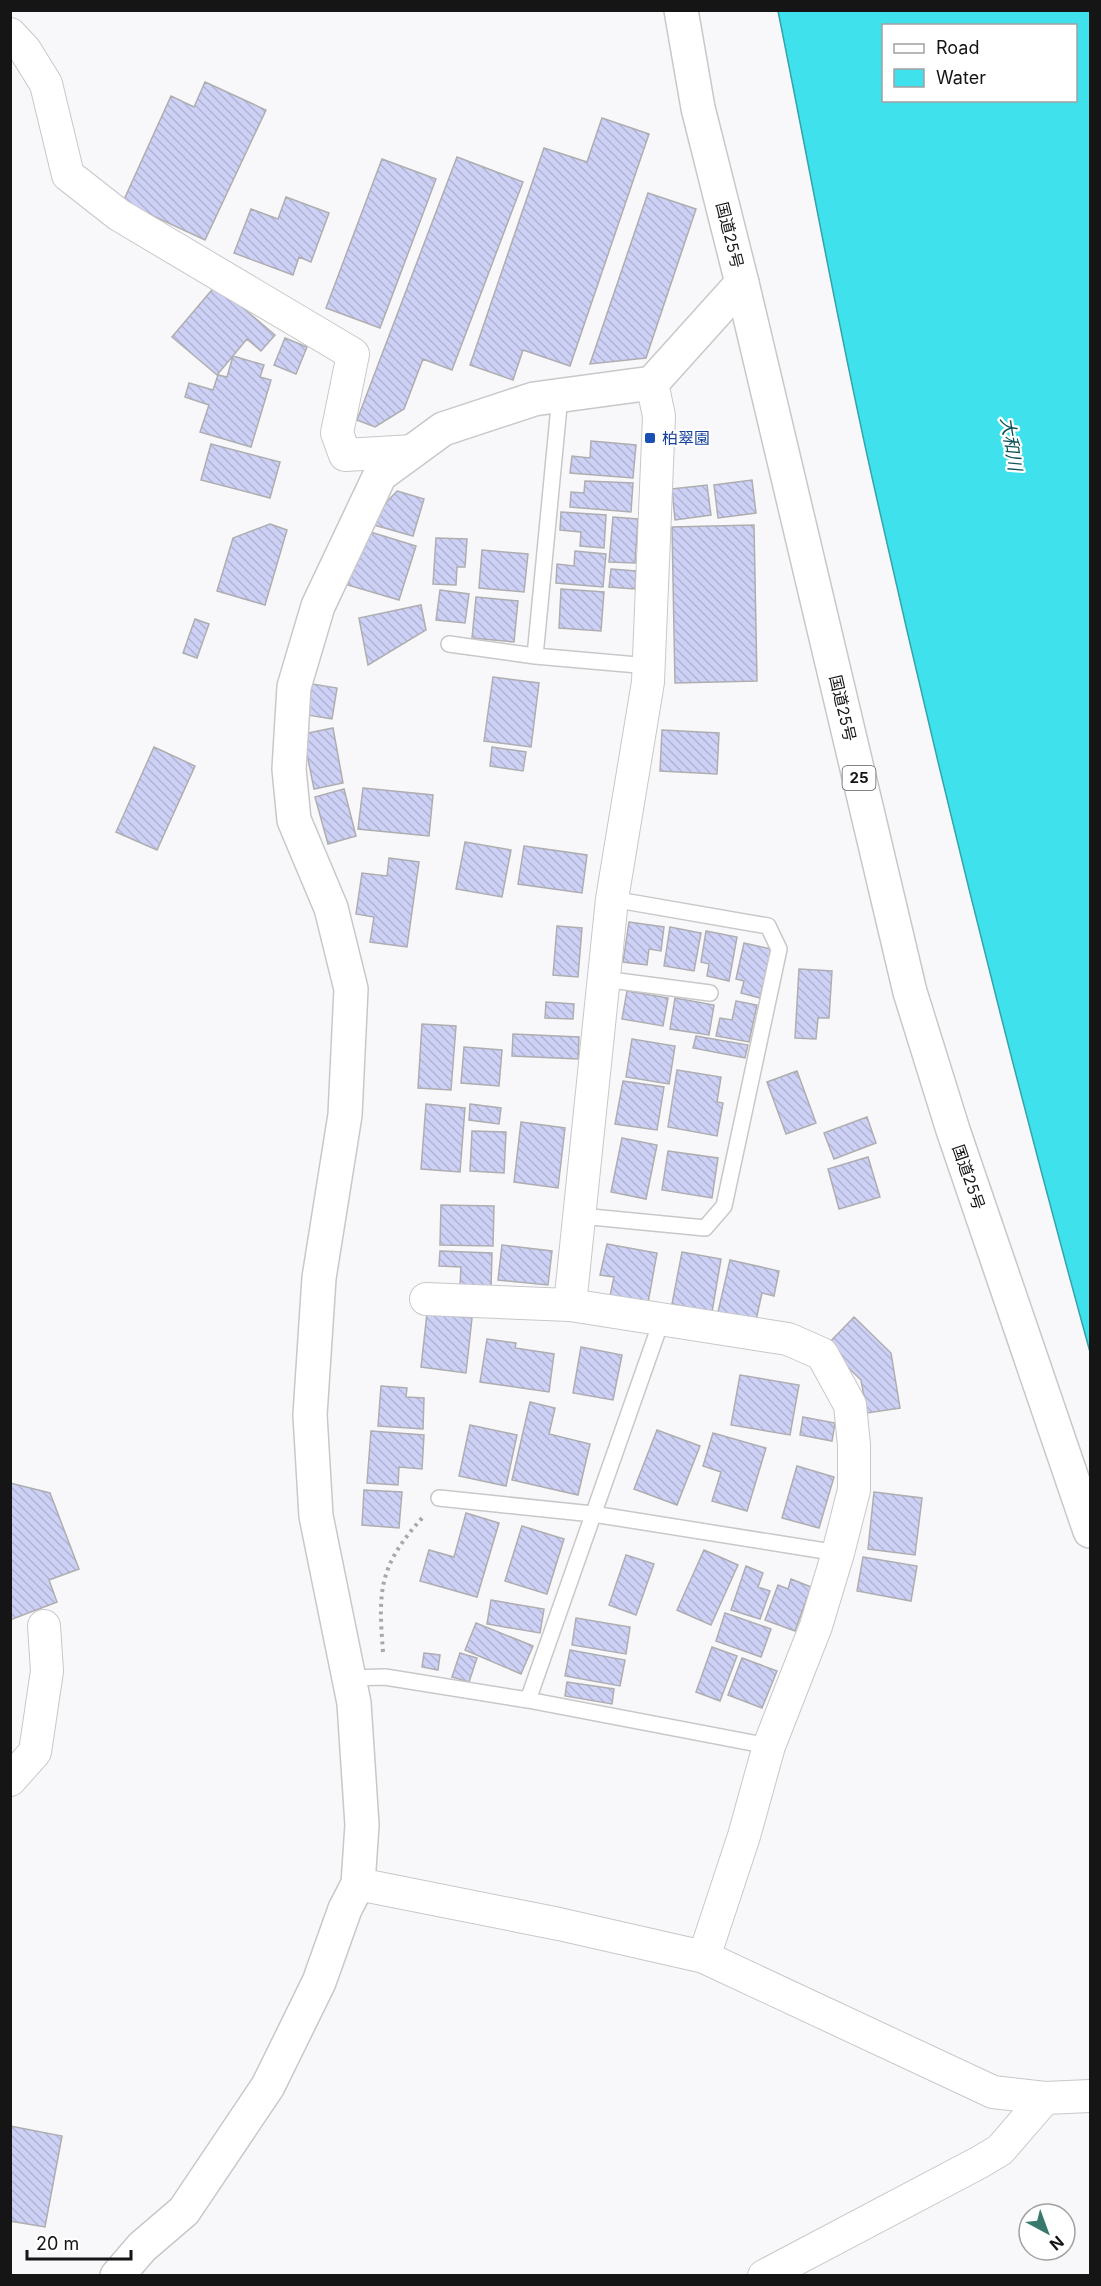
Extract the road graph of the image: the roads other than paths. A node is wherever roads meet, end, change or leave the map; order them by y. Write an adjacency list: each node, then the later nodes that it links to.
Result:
1 (681, 10): 3 (main road, 国道25号 / 25)
2 (10, 34): 6 (street)
3 (742, 283): 4 (main road); 19 (main road, 国道25号 / 25)
4 (651, 383): 5 (main road); 9 (street)
5 (560, 396): 6 (main road); 8 (lane)
6 (412, 451): 22 (main road)
7 (449, 644): 8 (lane)
8 (535, 656): 9 (lane)
9 (649, 666): 10 (street)
10 (612, 899): 11 (street); 13 (lane)
11 (603, 979): 12 (lane); 13 (street)
12 (710, 993)
13 (581, 1216): 15 (street)
14 (426, 1299): 15 (street)
15 (570, 1305): 16 (street)
16 (662, 1319): 18 (lane); 20 (street)
17 (439, 1498): 18 (lane)
18 (593, 1514): 20 (lane); 23 (lane)
19 (1090, 1531)
20 (838, 1553): 24 (street)
21 (44, 1626): 25 (street)
22 (349, 1678): 23 (lane); 26 (main road)
23 (528, 1700): 24 (lane)
24 (769, 1746): 27 (street)
25 (10, 1780)
26 (358, 1884): 27 (street); 30 (main road)
27 (704, 1957): 29 (street)
28 (1090, 2096): 29 (street)
29 (1045, 2098): 31 (street)
30 (117, 2276)
31 (764, 2276)

